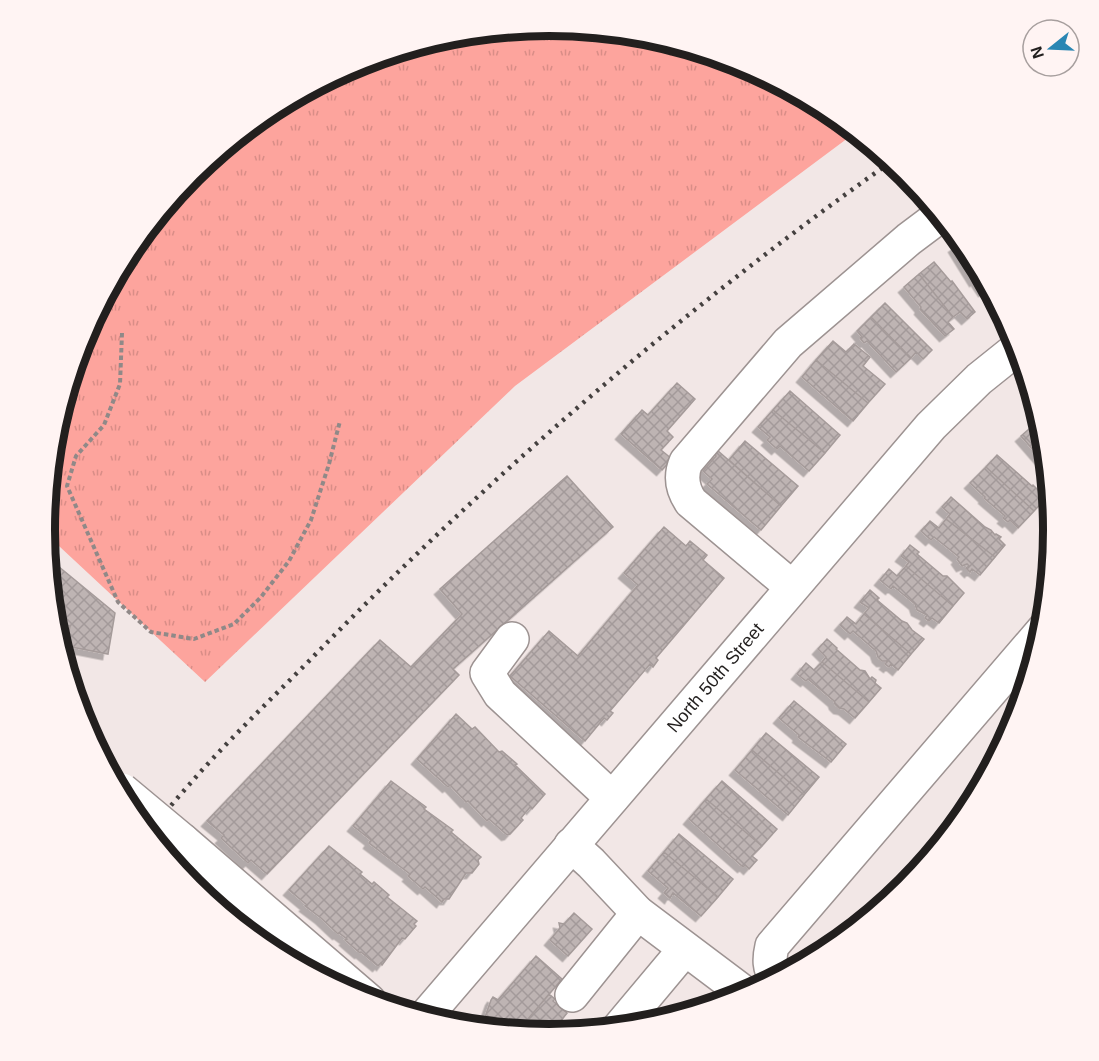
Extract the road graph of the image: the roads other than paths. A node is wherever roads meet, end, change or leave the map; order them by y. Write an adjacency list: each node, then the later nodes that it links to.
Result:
1 (934, 220): 3 (main road)
2 (1011, 353): 3 (main road, North 50th Street)
3 (792, 587): 6 (main road, North 50th Street)
4 (512, 639): 6 (main road)
5 (1030, 646): 11 (main road)
6 (612, 798): 8 (main road, North 50th Street)
7 (135, 801): 12 (main road, bridge)
8 (571, 845): 9 (main road); 15 (main road, North 50th Street)
9 (638, 913): 10 (main road); 14 (main road)
10 (685, 949): 13 (main road); 16 (main road)
11 (771, 972)
12 (345, 980)
13 (739, 987)
14 (572, 995)
15 (431, 1010)
16 (627, 1019)

